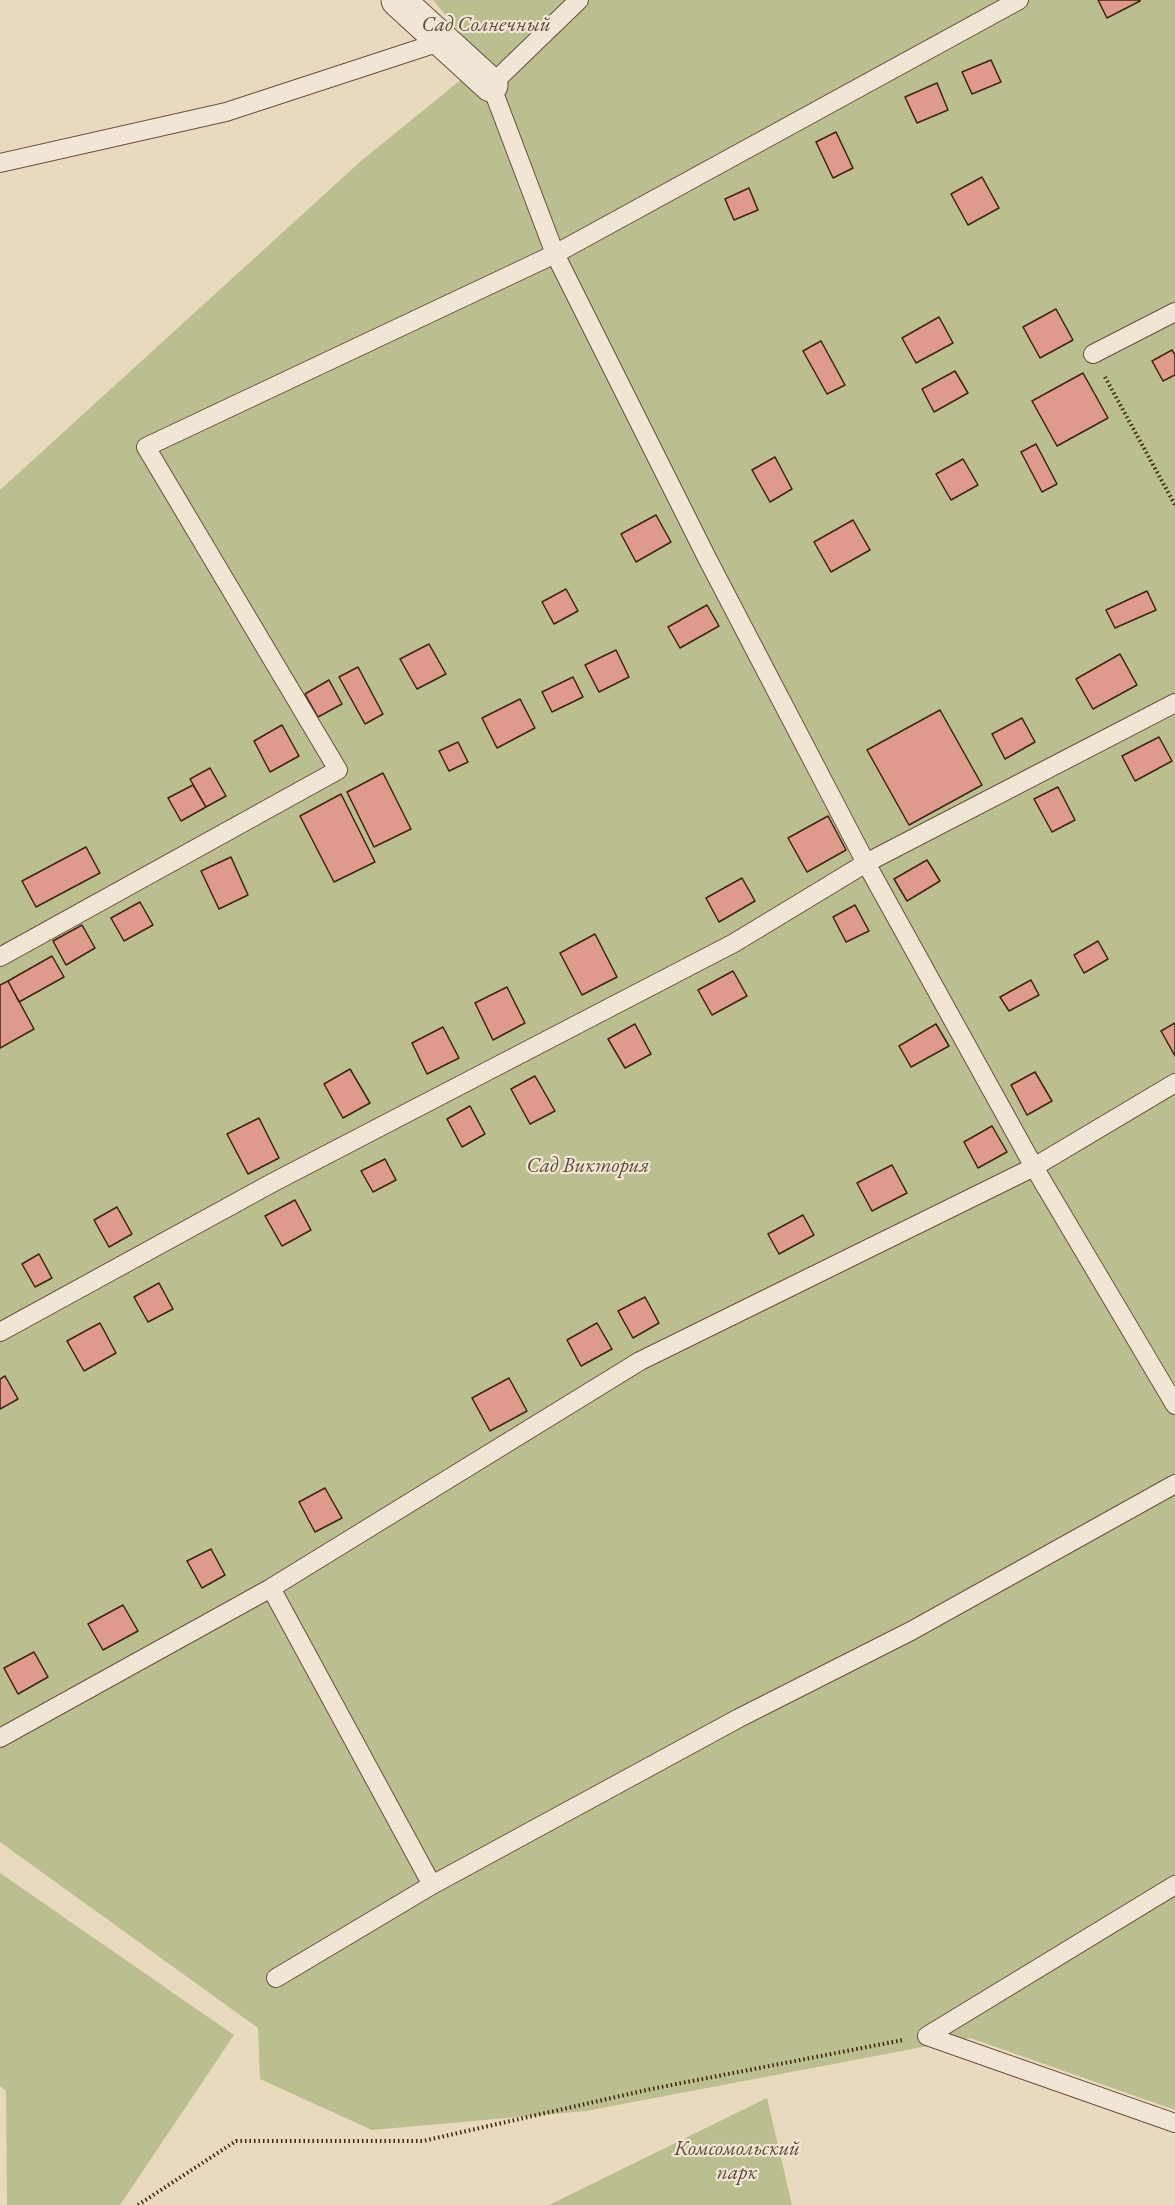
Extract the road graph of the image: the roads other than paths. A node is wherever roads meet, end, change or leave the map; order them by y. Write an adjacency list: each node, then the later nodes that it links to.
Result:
1 (398, 0): 4 (street)
2 (579, 0): 5 (lane)
3 (1019, 0): 7 (lane)
4 (443, 41): 5 (street); 6 (lane)
5 (491, 85): 7 (lane)
6 (0, 163)
7 (555, 254): 11 (lane); 12 (lane)
8 (1175, 312): 9 (lane)
9 (1093, 354)
10 (1175, 703): 11 (lane)
11 (866, 863): 14 (lane); 15 (lane)
12 (0, 957)
13 (1175, 1083): 14 (lane)
14 (1034, 1167): 16 (lane); 18 (lane)
15 (0, 1332)
16 (1175, 1405)
17 (1175, 1484): 20 (lane)
18 (271, 1588): 19 (lane); 20 (lane)
19 (0, 1738)
20 (432, 1885): 22 (lane)
21 (1175, 1885): 23 (lane)
22 (276, 1978)
23 (1175, 2123)

